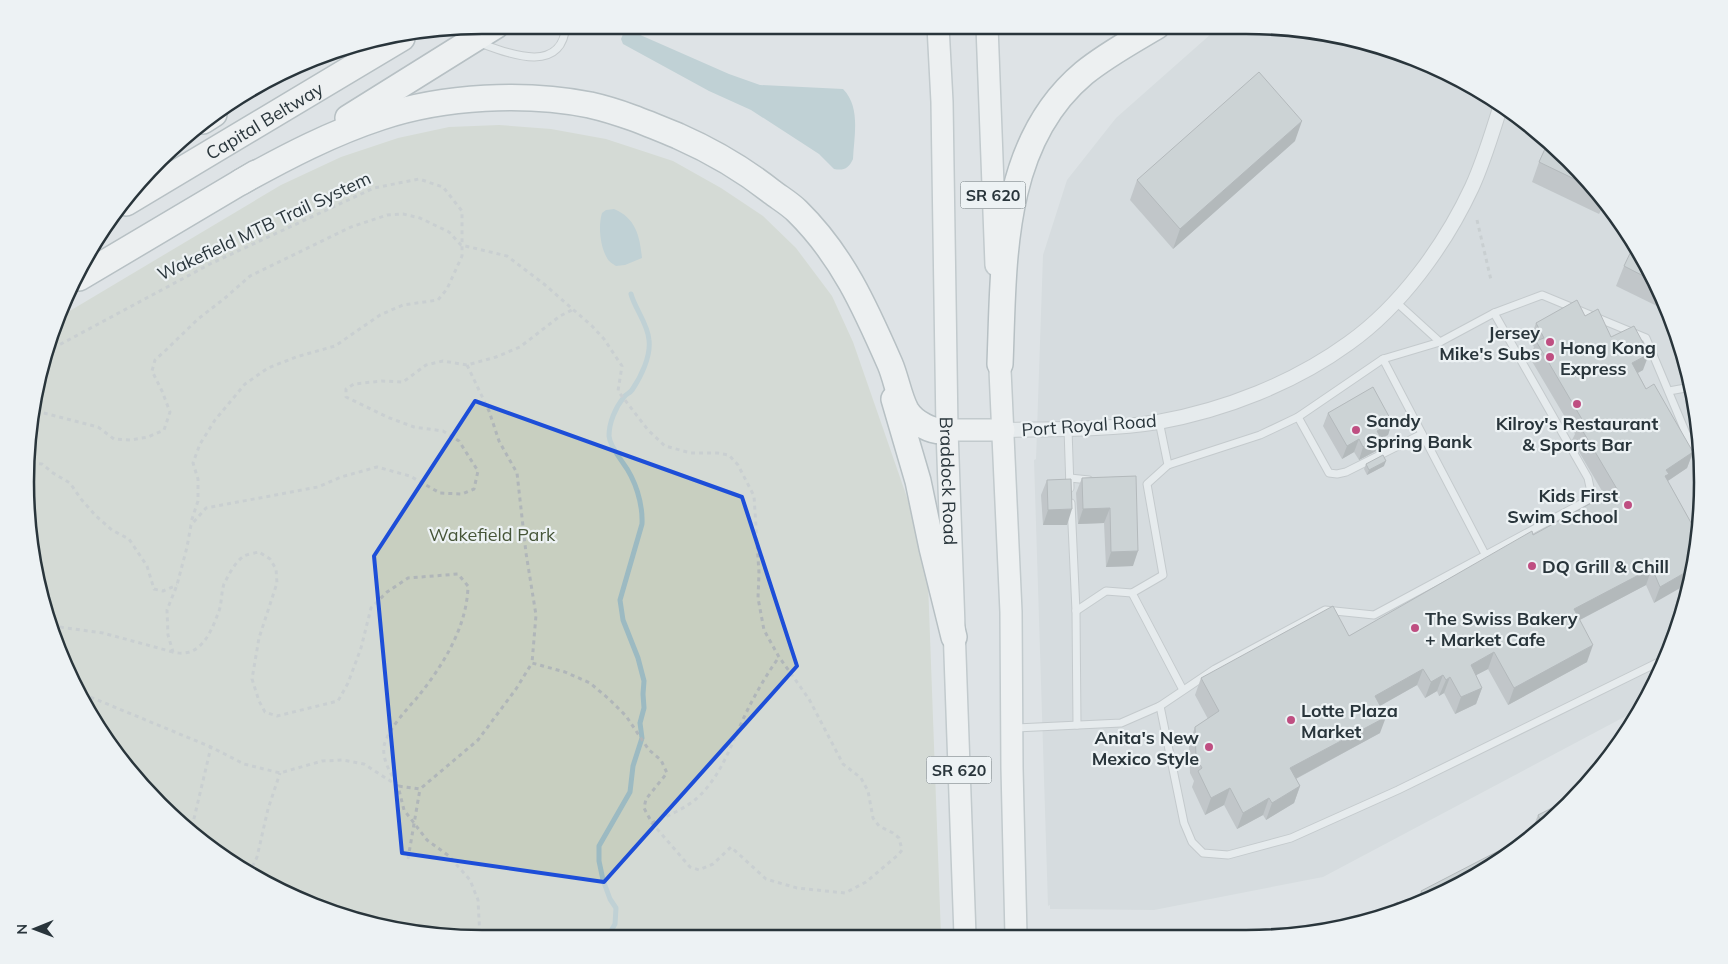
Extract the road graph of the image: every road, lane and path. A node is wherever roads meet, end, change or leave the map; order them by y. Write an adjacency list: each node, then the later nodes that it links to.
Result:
1 (482, 34): 6 (highway)
2 (565, 34): 6 (lane)
3 (938, 34): 30 (main road, Braddock Road / SR 620)
4 (987, 34): 23 (main road, SR 620)
5 (1144, 34): 23 (highway)
6 (472, 40): 9 (highway)
7 (395, 42): 10 (highway, Capital Beltway)
8 (1499, 112): 15 (street, Port Royal Road)
9 (241, 182): 13 (highway); 18 (highway)
10 (136, 197)
11 (1477, 220): 14 (path)
12 (461, 245): 16 (path); 20 (path, Wakefield MTB Trail System); 26 (path); 40 (path, Wakefield MTB Trail System)
13 (85, 275)
14 (1491, 280)
15 (1395, 301): 19 (lane); 28 (street, Port Royal Road)
16 (574, 309): 22 (path); 48 (path)
17 (1494, 314): 19 (lane); 25 (lane); 41 (lane)
18 (876, 332): 30 (highway); 46 (highway)
19 (1440, 342): 21 (lane)
20 (55, 347)
21 (1383, 360): 27 (lane); 32 (lane)
22 (467, 364): 40 (path); 49 (path)
23 (1000, 364): 31 (main road, SR 620)
24 (1684, 388): 25 (lane)
25 (1669, 392): 33 (lane)
26 (40, 412)
27 (1298, 417): 32 (lane); 35 (lane)
28 (1159, 422): 29 (street, Port Royal Road); 35 (lane)
29 (1068, 428): 31 (street, Port Royal Road); 36 (lane)
30 (947, 430): 31 (main road); 46 (main road, Braddock Road / SR 620)
31 (1004, 430): 55 (main road, SR 620)
32 (1422, 434): 41 (lane)
33 (1692, 446)
34 (35, 463): 42 (path)
35 (1168, 465): 39 (lane)
36 (1070, 478): 37 (lane); 44 (lane)
37 (1099, 480)
38 (1137, 483): 39 (lane)
39 (1147, 484): 43 (lane)
40 (191, 525): 42 (path, Wakefield MTB Trail System)
41 (1486, 556): 51 (lane)
42 (177, 585): 47 (path, Wakefield MTB Trail System)
43 (1132, 593): 44 (lane); 51 (lane)
44 (1076, 612): 54 (lane)
45 (58, 627): 47 (path)
46 (954, 637): 66 (main road, Braddock Road / SR 620)
47 (173, 652): 58 (path)
48 (779, 657): 60 (path); 60 (path)
49 (532, 663): 59 (path); 60 (path)
50 (1656, 664): 53 (lane)
51 (1183, 690): 53 (lane)
52 (89, 696): 56 (path)
53 (1160, 706): 54 (lane)
54 (1078, 726): 55 (lane)
55 (1012, 728): 67 (main road, SR 620)
56 (211, 747): 57 (path); 62 (path)
57 (280, 773): 58 (path); 64 (path)
58 (398, 786): 59 (path); 61 (path)
59 (420, 789): 61 (path)
60 (652, 822)
61 (414, 823): 63 (path); 65 (path)
62 (193, 824)
63 (408, 859)
64 (252, 867)
65 (480, 930)
66 (965, 930)
67 (1016, 930)

